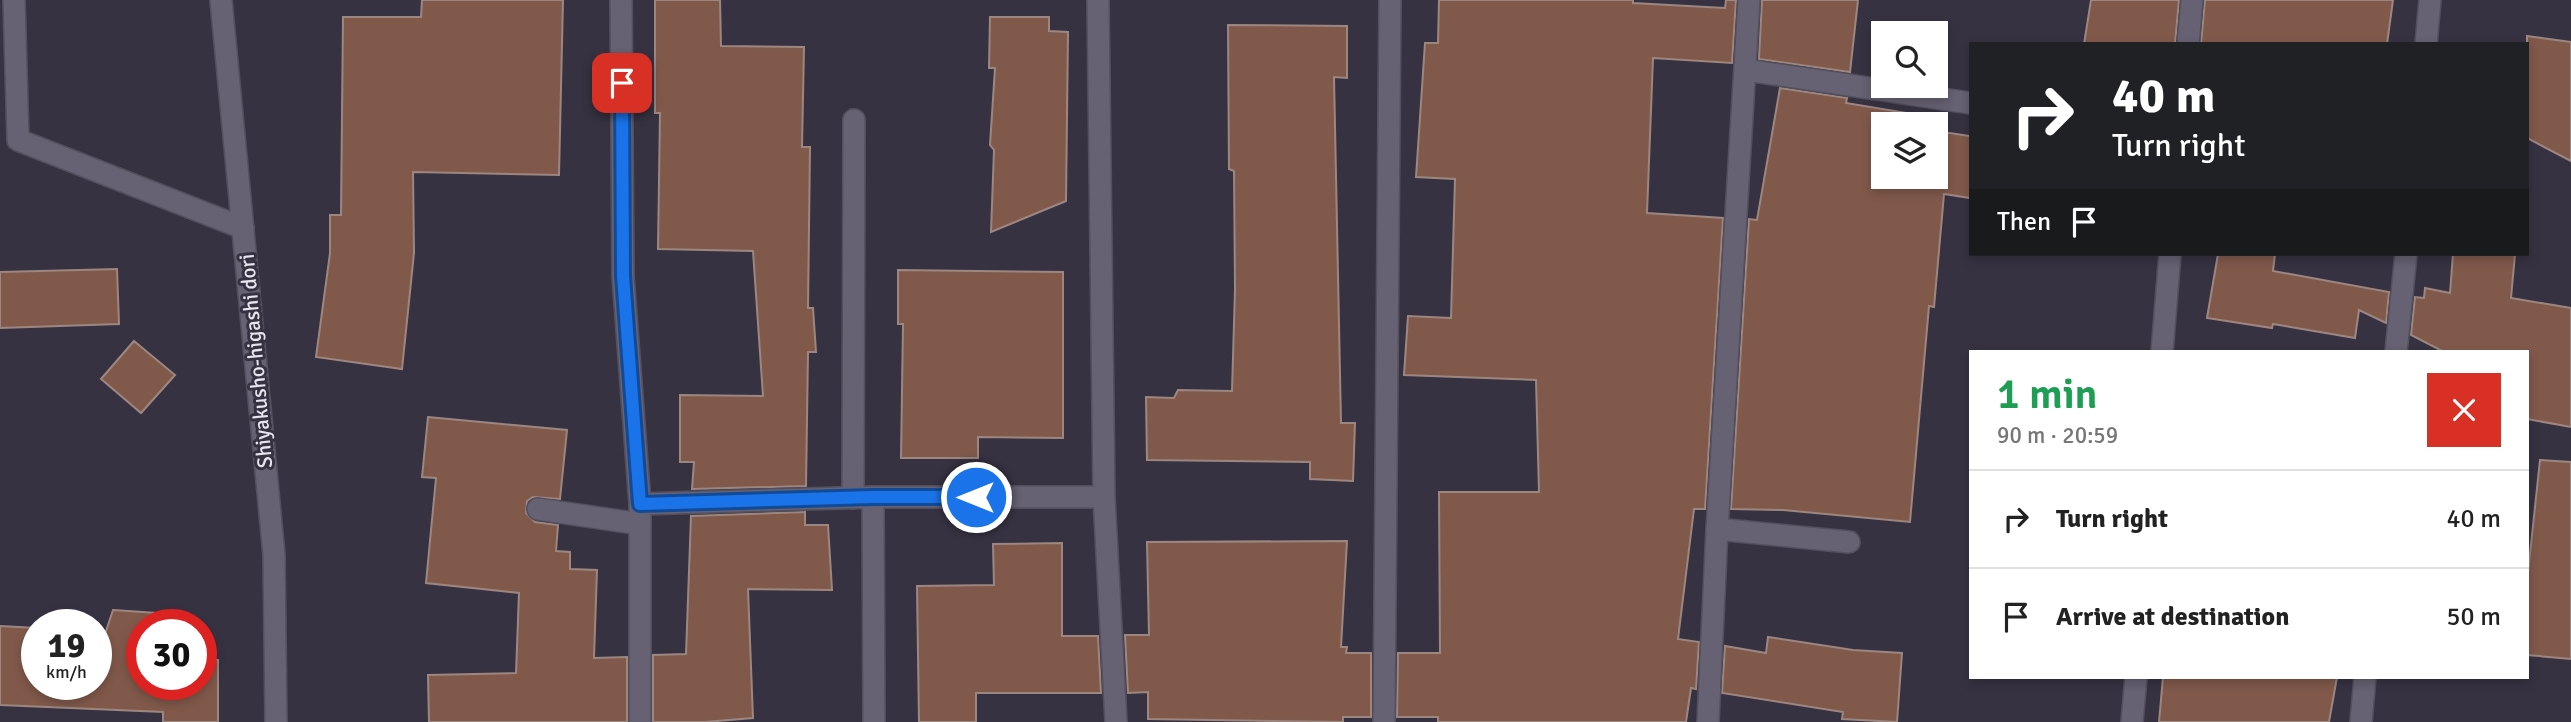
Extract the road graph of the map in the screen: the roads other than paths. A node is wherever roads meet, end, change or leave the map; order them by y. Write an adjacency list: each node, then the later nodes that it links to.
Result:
1 (13, 0): 14 (street)
2 (222, 0): 14 (street, Shiyakusho-higashi dori)
3 (621, 0): 22 (street)
4 (1098, 0): 20 (street)
5 (1390, 0): 31 (street)
6 (1749, 0): 11 (street)
7 (2192, 0): 9 (street)
8 (2430, 0): 10 (street)
9 (2188, 42)
10 (2426, 42)
11 (1746, 70): 12 (street); 23 (street)
12 (1969, 103)
13 (854, 120): 19 (street)
14 (243, 228): 27 (street, Shiyakusho-higashi dori)
15 (2170, 256): 17 (street)
16 (2406, 256): 18 (street)
17 (2162, 350)
18 (2396, 350)
19 (863, 497): 20 (street); 22 (street); 29 (street)
20 (1104, 498): 30 (street)
21 (538, 509): 22 (street)
22 (640, 514): 28 (street)
23 (1717, 529): 24 (street); 32 (street)
24 (1849, 542)
25 (2136, 679): 33 (street)
26 (2365, 679): 34 (street)
27 (276, 722)
28 (640, 722)
29 (874, 722)
30 (1116, 722)
31 (1384, 722)
32 (1708, 722)
33 (2132, 722)
34 (2361, 722)

